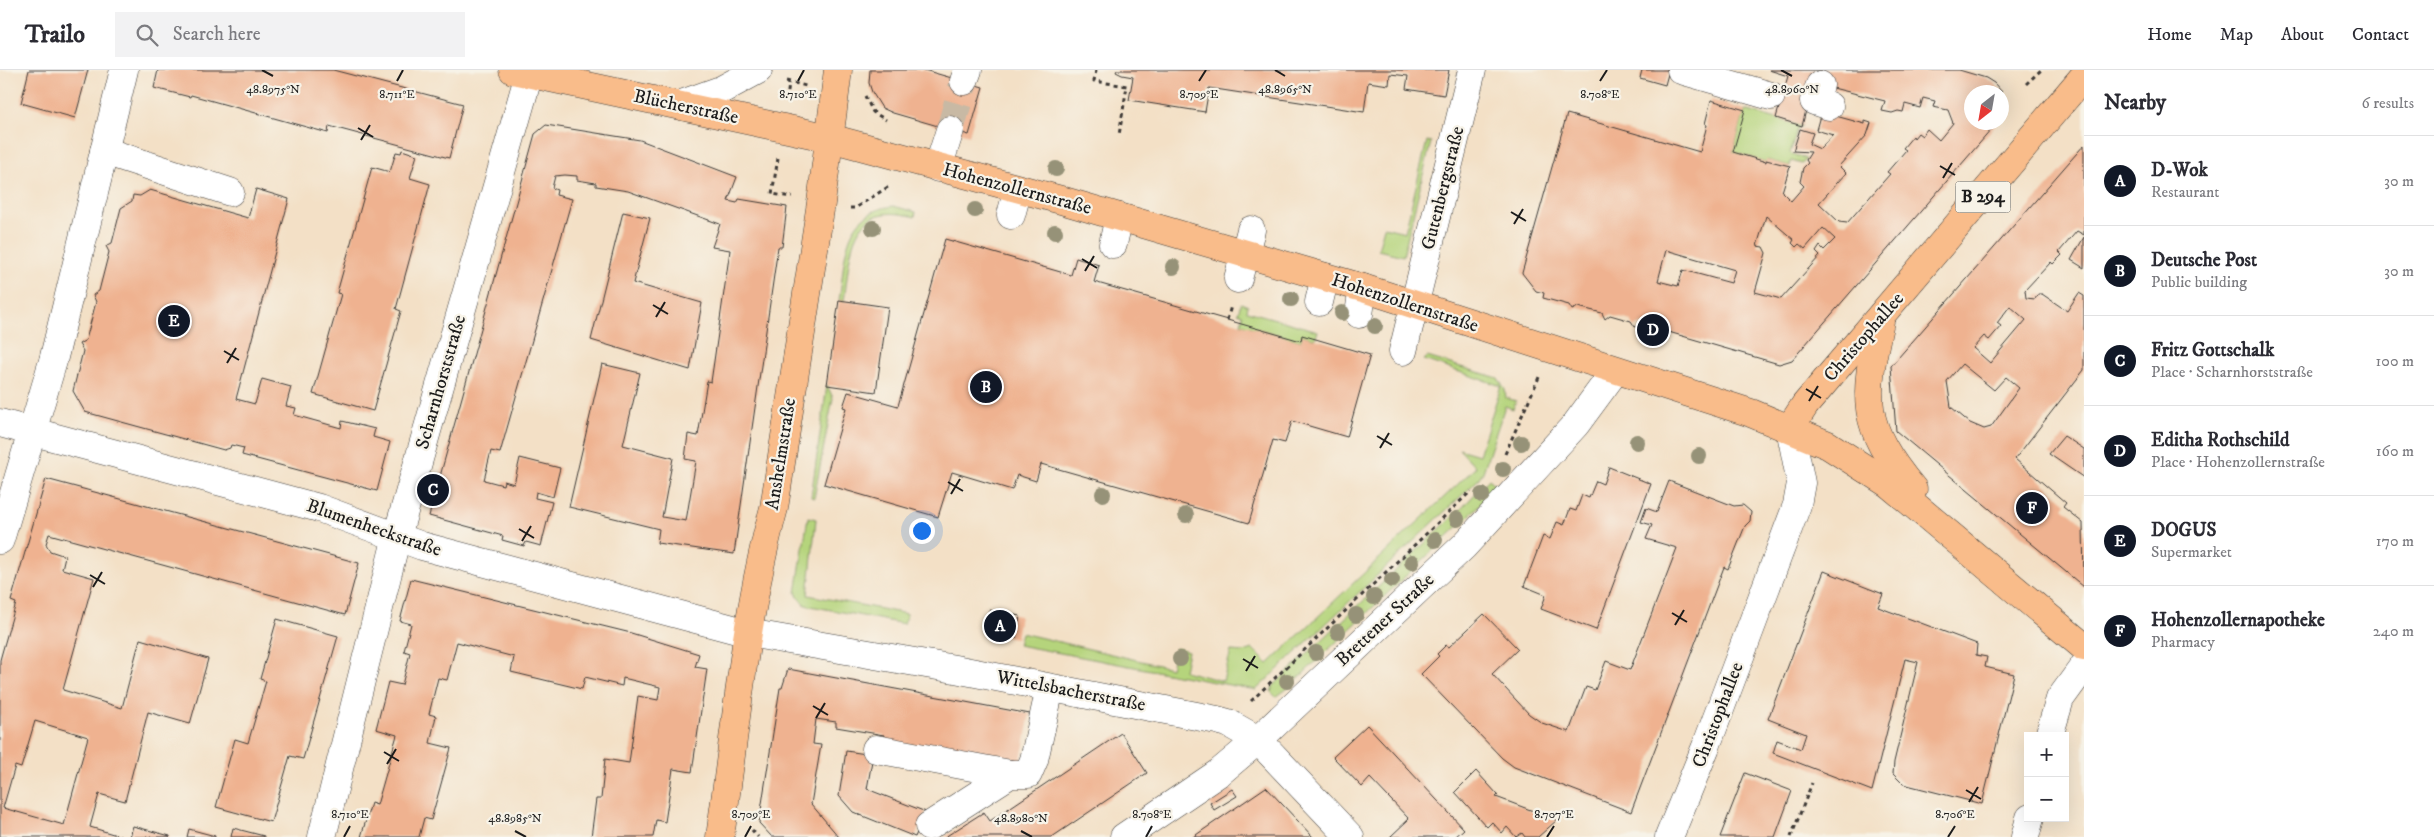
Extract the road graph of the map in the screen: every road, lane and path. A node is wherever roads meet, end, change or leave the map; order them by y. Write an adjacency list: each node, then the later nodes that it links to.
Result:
1 (124, 70): 17 (street)
2 (758, 70): 13 (street)
3 (838, 70): 16 (main road, Anshelmstraße)
4 (1096, 70): 15 (path)
5 (1472, 70): 25 (street, Gutenbergstraße)
6 (1681, 70): 9 (street)
7 (2041, 70): 11 (path)
8 (521, 72): 13 (main road, Blücherstraße); 37 (street, Scharnhorststraße)
9 (1727, 76): 12 (street)
10 (2084, 76): 26 (main road, Christophallee / B 294)
11 (2026, 84)
12 (1771, 96)
13 (679, 104): 16 (main road, Blücherstraße)
14 (950, 130): 18 (street)
15 (1119, 135)
16 (830, 138): 18 (main road, Hohenzollernstraße); 39 (main road, Anshelmstraße)
17 (104, 151): 20 (street); 33 (street)
18 (938, 168): 19 (main road, Hohenzollernstraße)
19 (1018, 189): 21 (street); 22 (main road, Hohenzollernstraße)
20 (230, 192)
21 (1012, 216)
22 (1119, 217): 23 (street); 25 (main road, Hohenzollernstraße)
23 (1113, 244)
24 (1231, 306): 27 (path)
25 (1415, 306): 28 (street, Gutenbergstraße); 29 (main road, Hohenzollernstraße)
26 (1881, 318): 32 (main road, Christophallee / B 294); 36 (main road, Hohenzollernstraße)
27 (1227, 320)
28 (1403, 350)
29 (1552, 350): 30 (main road, Hohenzollernstraße); 34 (path)
30 (1615, 371): 32 (main road, Hohenzollernstraße); 45 (street, Brettener Straße)
31 (0, 423): 33 (street, Blumenheckstraße)
32 (1790, 428): 36 (main road, Hohenzollernstraße); 55 (street, Christophallee)
33 (32, 431): 37 (street, Blumenheckstraße); 38 (street)
34 (1504, 457)
35 (1476, 486): 43 (path)
36 (1951, 534): 40 (main road, Hohenzollernstraße)
37 (397, 536): 39 (street, Blumenheckstraße); 51 (street, Scharnhorststraße)
38 (0, 540)
39 (748, 633): 42 (street, Wittelsbacherstraße); 52 (main road, Anshelmstraße)
40 (2084, 647)
41 (2084, 666): 44 (street)
42 (1050, 688): 43 (street, Wittelsbacherstraße); 47 (street)
43 (1228, 723): 45 (street, Wittelsbacherstraße)
44 (2050, 732)
45 (1258, 740): 53 (street, Brettener Straße); 54 (street, Wittelsbacherstraße)
46 (876, 749): 47 (street)
47 (1010, 774): 50 (street)
48 (1812, 783): 56 (path)
49 (2029, 822): 57 (street)
50 (929, 826)
51 (322, 837)
52 (720, 837)
53 (1124, 837)
54 (1350, 837)
55 (1669, 837)
56 (1791, 837)
57 (2026, 837)

